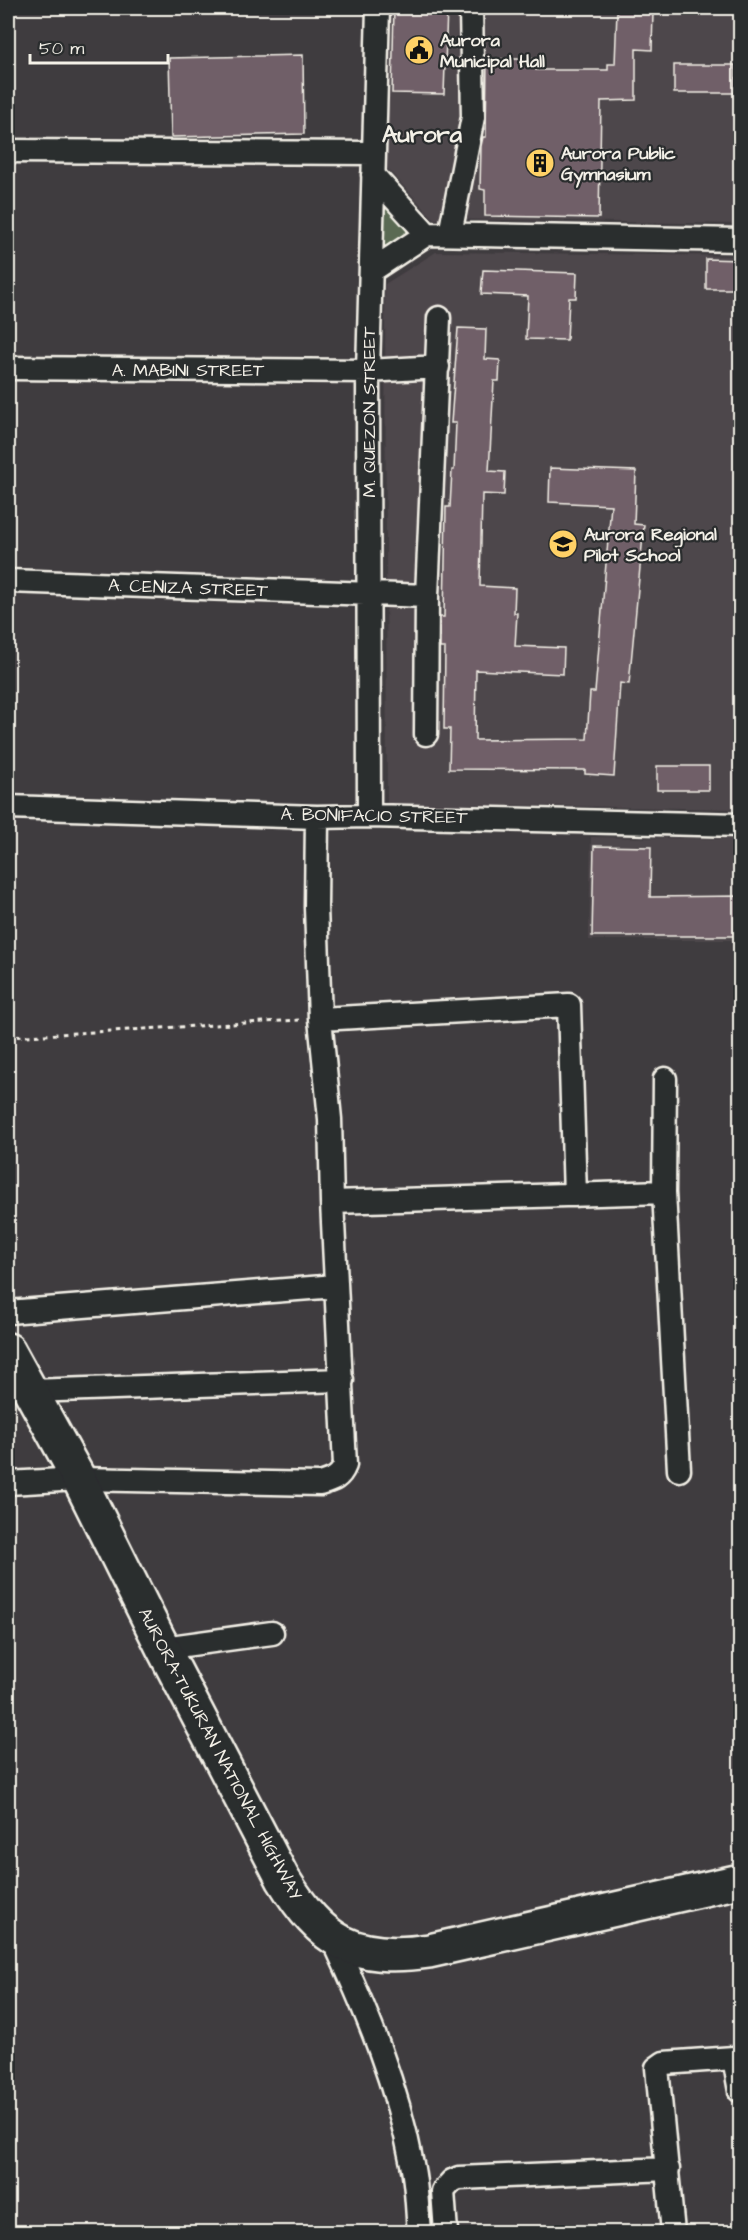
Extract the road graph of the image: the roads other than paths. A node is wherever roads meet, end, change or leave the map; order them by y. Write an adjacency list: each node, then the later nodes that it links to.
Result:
1 (378, 8): 4 (street, M. QUEZON STREET)
2 (471, 8): 6 (street)
3 (8, 151): 4 (street)
4 (373, 164): 5 (street); 8 (street, M. QUEZON STREET)
5 (427, 234): 6 (street); 8 (street)
6 (450, 234): 7 (street)
7 (741, 240)
8 (371, 271): 12 (street, M. QUEZON STREET)
9 (439, 318): 10 (street)
10 (438, 367): 12 (street, A. MABINI STREET); 15 (street)
11 (8, 368): 12 (street, A. MABINI STREET)
12 (368, 371): 14 (street, M. QUEZON STREET)
13 (8, 581): 14 (street, A. CENIZA STREET)
14 (369, 594): 15 (street, A. CENIZA STREET); 18 (street, M. QUEZON STREET)
15 (427, 596): 16 (street)
16 (426, 734)
17 (8, 807): 19 (street, A. BONIFACIO STREET)
18 (369, 816): 19 (street, A. BONIFACIO STREET); 20 (street, A. BONIFACIO STREET)
19 (317, 817): 21 (street)
20 (741, 825)
21 (320, 1019): 24 (street); 25 (street)
22 (665, 1079): 23 (street)
23 (664, 1192): 24 (street); 31 (street)
24 (575, 1195): 25 (street)
25 (332, 1202): 26 (street)
26 (336, 1286): 27 (street); 29 (street)
27 (8, 1312)
28 (8, 1350): 30 (highway, AURORA-TUKURAN NATIONAL HIGHWAY)
29 (342, 1380): 30 (street); 32 (street)
30 (31, 1391): 32 (highway, AURORA-TUKURAN NATIONAL HIGHWAY)
31 (679, 1470)
32 (79, 1479): 33 (street); 35 (highway, AURORA-TUKURAN NATIONAL HIGHWAY)
33 (8, 1484)
34 (272, 1633): 35 (street)
35 (163, 1648): 37 (highway, AURORA-TUKURAN NATIONAL HIGHWAY)
36 (741, 1881): 37 (highway, AURORA-TUKURAN NATIONAL HIGHWAY)
37 (333, 1939): 40 (street)
38 (741, 2091): 39 (street)
39 (668, 2169): 41 (street); 42 (street)
40 (419, 2232)
41 (446, 2232)
42 (672, 2232)

